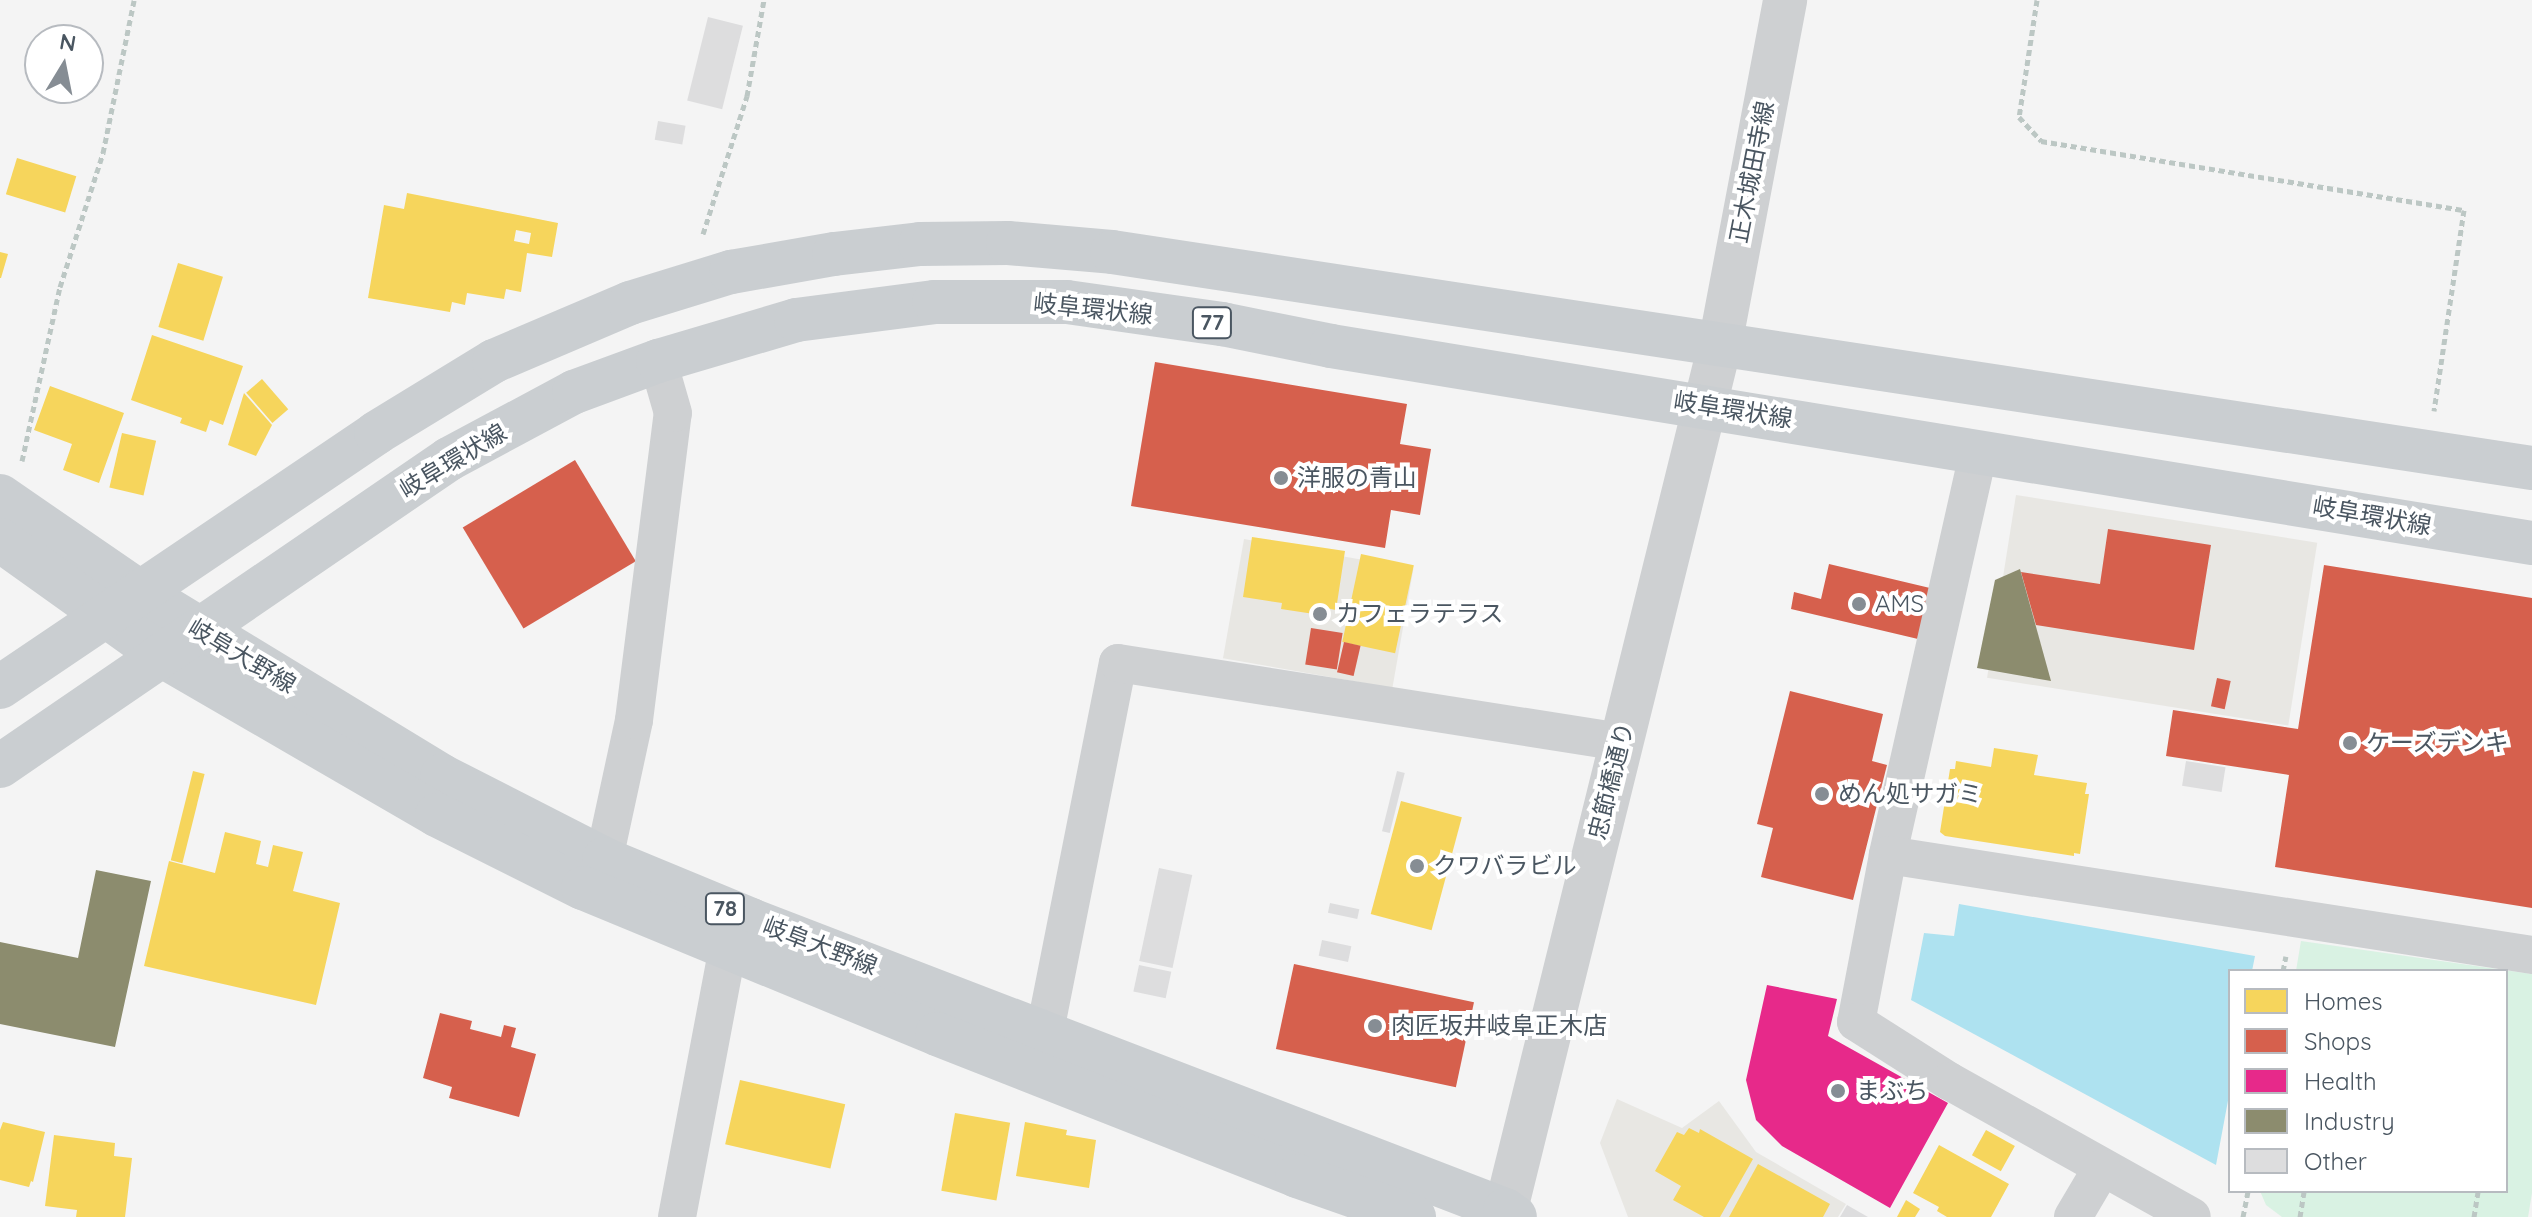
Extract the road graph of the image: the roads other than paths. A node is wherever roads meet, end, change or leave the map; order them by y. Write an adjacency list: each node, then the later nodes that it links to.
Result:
1 (1785, 0): 2 (street, 正木城田寺線)
2 (1720, 345): 4 (street, 忠節橋通り); 6 (main road, 77); 10 (main road, 77)
3 (658, 361): 4 (main road, 岐阜環状線 / 77); 12 (main road, 岐阜環状線 / 77); 18 (street)
4 (1705, 405): 5 (main road, 岐阜環状線 / 77); 15 (street, 忠節橋通り)
5 (1979, 450): 9 (main road, 岐阜環状線 / 77); 17 (street)
6 (2532, 468)
7 (1, 496): 10 (main road, 岐阜大野線 / 78)
8 (0, 540): 11 (main road, 岐阜大野線 / 78)
9 (2532, 543)
10 (138, 591): 11 (main road, 77); 12 (main road, 岐阜大野線 / 78)
11 (103, 616): 13 (main road, 岐阜大野線 / 78); 14 (main road, 77)
12 (198, 629): 13 (main road, 岐阜環状線 / 77); 18 (main road, 岐阜大野線 / 78)
13 (161, 655): 16 (main road, 岐阜環状線 / 77); 19 (main road, 岐阜大野線 / 78)
14 (0, 687)
15 (1621, 742): 21 (street); 23 (street, 忠節橋通り)
16 (0, 766)
17 (1888, 855): 20 (street); 22 (street)
18 (604, 859): 21 (main road, 岐阜大野線 / 78)
19 (728, 948): 24 (street); 25 (main road, 岐阜大野線 / 78)
20 (2532, 955)
21 (1045, 1031): 23 (main road, 岐阜大野線 / 78)
22 (2102, 1168): 26 (street); 27 (street)
23 (1508, 1215)
24 (677, 1217)
25 (1414, 1217)
26 (2073, 1217)
27 (2192, 1217)

